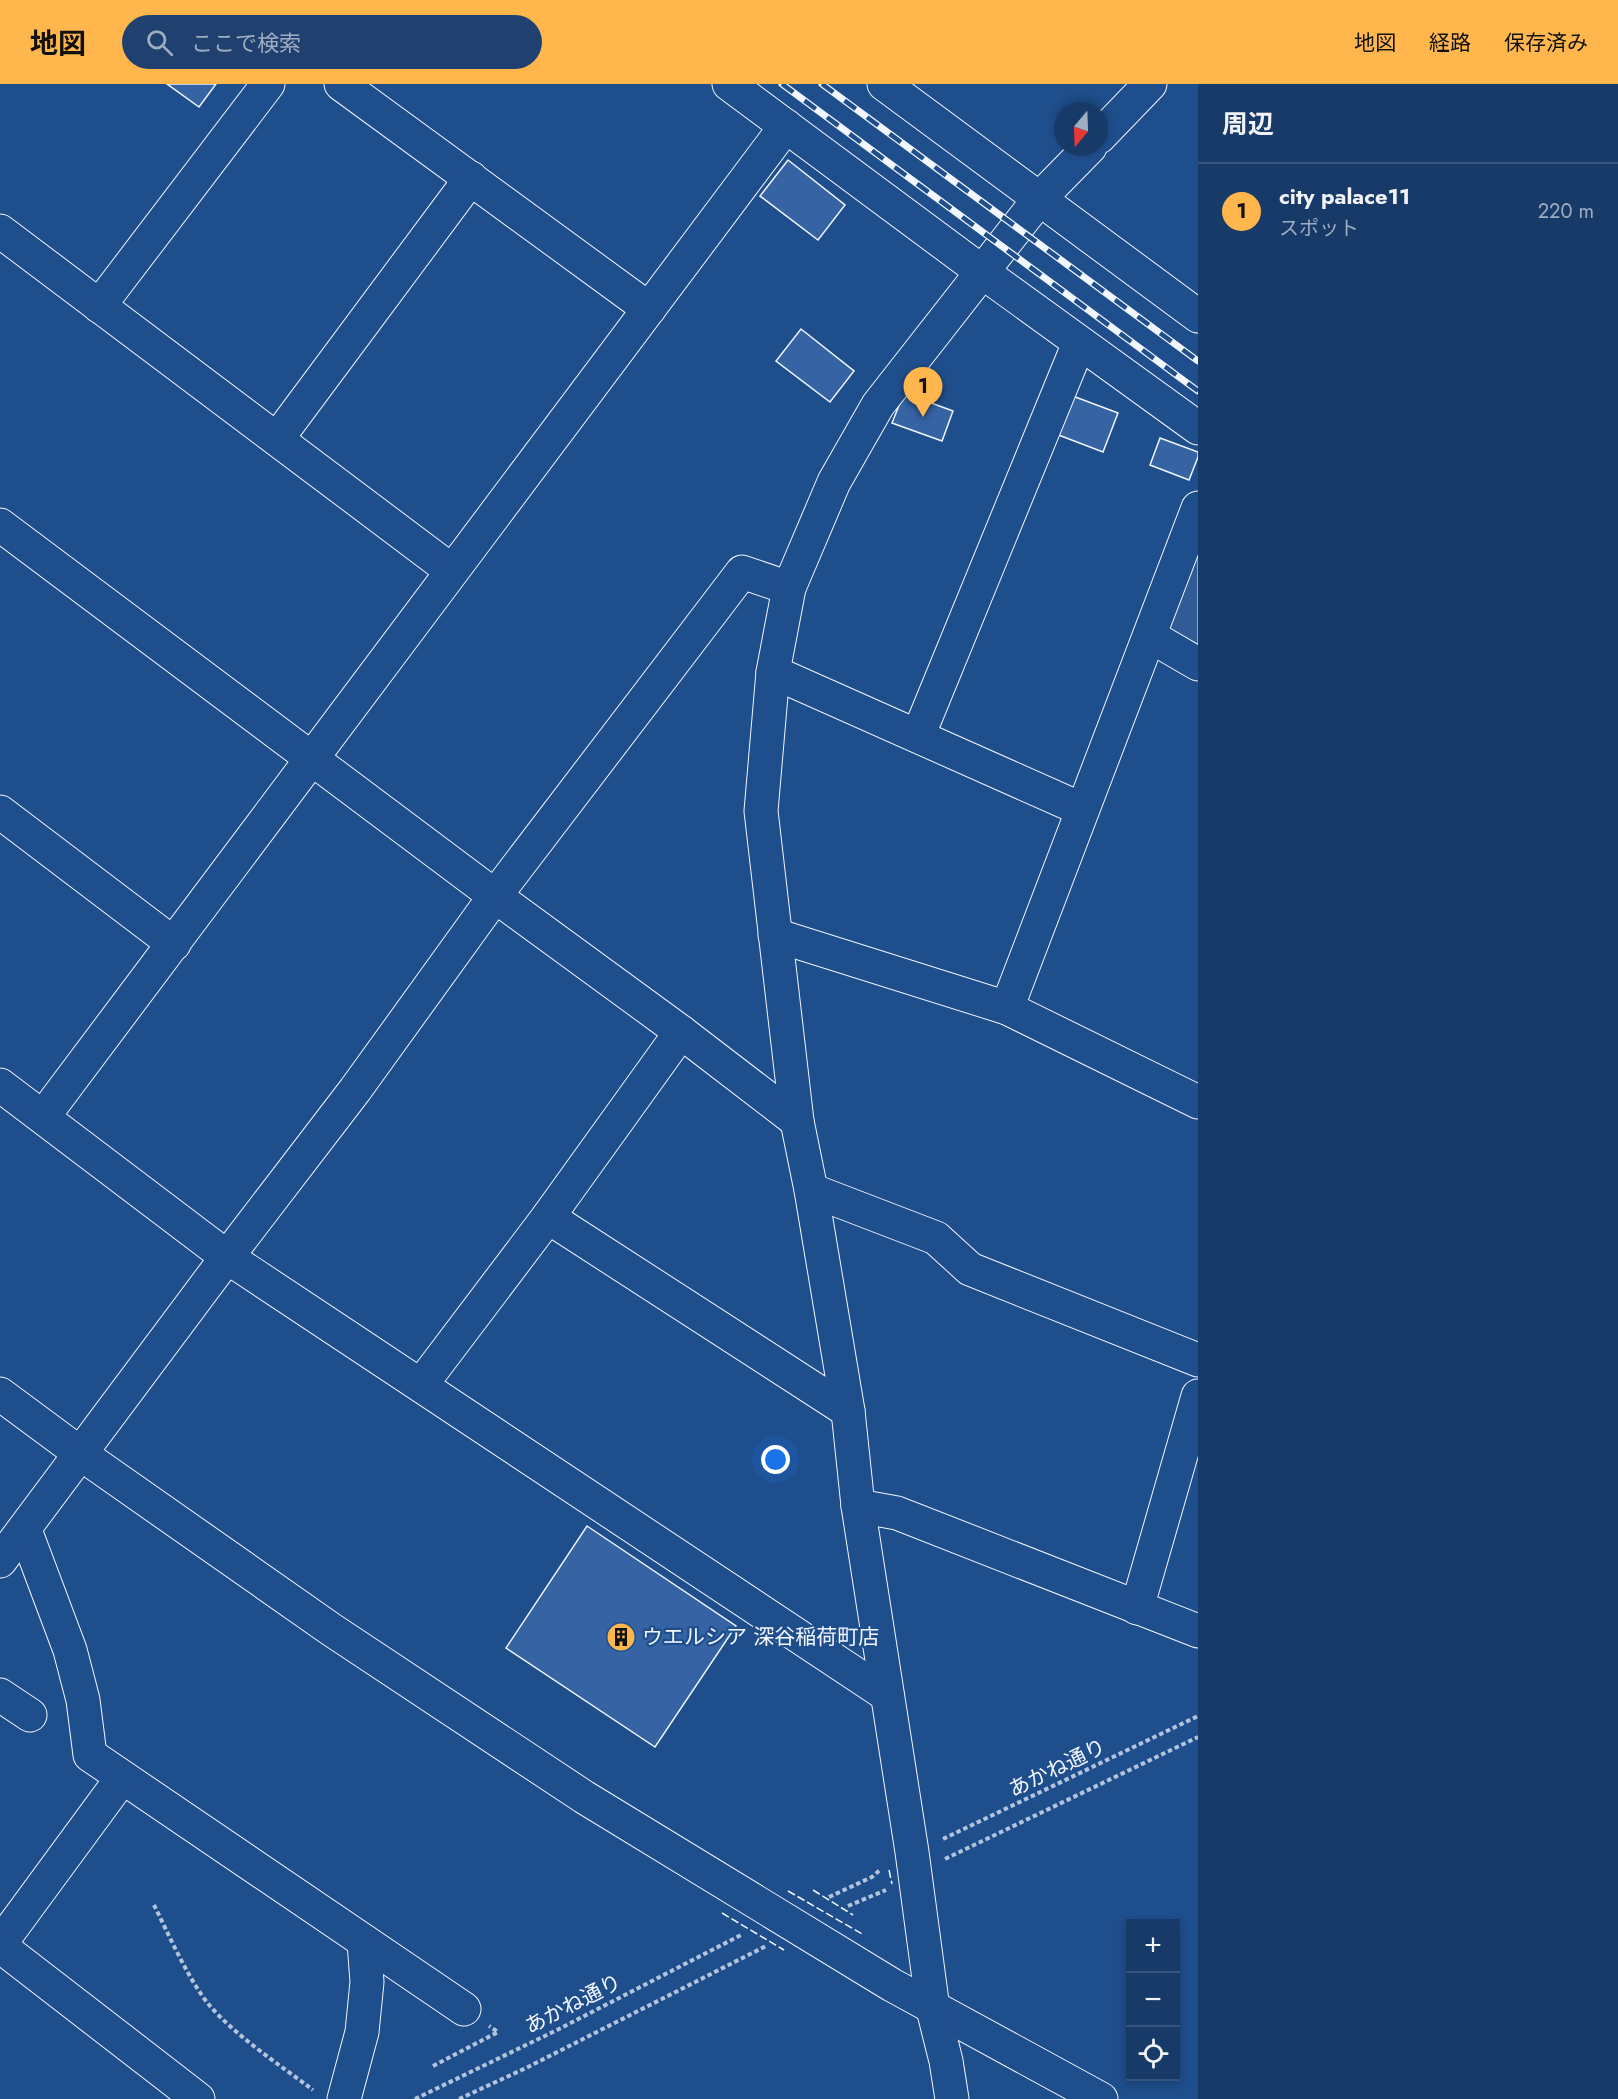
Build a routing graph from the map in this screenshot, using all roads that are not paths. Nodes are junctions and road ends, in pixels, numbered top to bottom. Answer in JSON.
{"nodes":[{"id":1,"x":268,"y":84,"type":"edge"},
{"id":2,"x":341,"y":84,"type":"edge"},
{"id":3,"x":729,"y":84,"type":"edge"},
{"id":4,"x":884,"y":84,"type":"edge"},
{"id":5,"x":1150,"y":84,"type":"edge"},
{"id":6,"x":786,"y":126,"type":"junction"},
{"id":7,"x":1108,"y":128,"type":"edge"},
{"id":8,"x":1080,"y":156,"type":"edge"},
{"id":9,"x":471,"y":178,"type":"junction"},
{"id":10,"x":1040,"y":198,"type":"junction"},
{"id":11,"x":0,"y":231,"type":"edge"},
{"id":12,"x":981,"y":271,"type":"junction"},
{"id":13,"x":99,"y":306,"type":"junction"},
{"id":14,"x":649,"y":309,"type":"junction"},
{"id":15,"x":1198,"y":316,"type":"edge"},
{"id":16,"x":1079,"y":343,"type":"junction"},
{"id":17,"x":1198,"y":428,"type":"edge"},
{"id":18,"x":277,"y":439,"type":"junction"},
{"id":19,"x":1198,"y":508,"type":"edge"},
{"id":20,"x":0,"y":525,"type":"edge"},
{"id":21,"x":452,"y":572,"type":"junction"},
{"id":22,"x":789,"y":588,"type":"junction"},
{"id":23,"x":1150,"y":636,"type":"junction"},
{"id":24,"x":1198,"y":664,"type":"edge"},
{"id":25,"x":773,"y":672,"type":"junction"},
{"id":26,"x":918,"y":736,"type":"junction"},
{"id":27,"x":313,"y":759,"type":"junction"},
{"id":28,"x":1081,"y":809,"type":"junction"},
{"id":29,"x":0,"y":812,"type":"edge"},
{"id":30,"x":495,"y":896,"type":"junction"},
{"id":31,"x":774,"y":935,"type":"junction"},
{"id":32,"x":174,"y":944,"type":"junction"},
{"id":33,"x":1007,"y":1008,"type":"junction"},
{"id":34,"x":681,"y":1032,"type":"junction"},
{"id":35,"x":0,"y":1085,"type":"edge"},
{"id":36,"x":1198,"y":1102,"type":"edge"},
{"id":37,"x":43,"y":1117,"type":"junction"},
{"id":38,"x":797,"y":1121,"type":"junction"},
{"id":39,"x":811,"y":1190,"type":"junction"},
{"id":40,"x":548,"y":1217,"type":"junction"},
{"id":41,"x":227,"y":1257,"type":"junction"},
{"id":42,"x":1198,"y":1360,"type":"edge"},
{"id":43,"x":421,"y":1385,"type":"junction"},
{"id":44,"x":0,"y":1394,"type":"edge"},
{"id":45,"x":1198,"y":1396,"type":"edge"},
{"id":46,"x":848,"y":1411,"type":"junction"},
{"id":47,"x":81,"y":1454,"type":"junction"},
{"id":48,"x":858,"y":1506,"type":"junction"},
{"id":49,"x":25,"y":1530,"type":"junction"},
{"id":50,"x":0,"y":1562,"type":"edge"},
{"id":51,"x":1137,"y":1608,"type":"junction"},
{"id":52,"x":1198,"y":1631,"type":"edge"},
{"id":53,"x":0,"y":1695,"type":"edge"},
{"id":54,"x":886,"y":1695,"type":"junction"},
{"id":55,"x":30,"y":1715,"type":"dead end"},
{"id":56,"x":122,"y":1778,"type":"junction"},
{"id":57,"x":364,"y":1942,"type":"junction"},
{"id":58,"x":0,"y":1945,"type":"edge"},
{"id":59,"x":464,"y":2009,"type":"dead end"},
{"id":60,"x":933,"y":2009,"type":"junction"},
{"id":61,"x":330,"y":2096,"type":"edge"},
{"id":62,"x":198,"y":2099,"type":"edge"},
{"id":63,"x":952,"y":2099,"type":"edge"},
{"id":64,"x":1101,"y":2099,"type":"edge"}],
"edges":[{"from":1,"to":13,"type":"street"},
{"from":2,"to":9,"type":"street"},
{"from":3,"to":6,"type":"street"},
{"from":4,"to":10,"type":"street"},
{"from":5,"to":7,"type":"street"},
{"from":6,"to":12,"type":"street"},
{"from":6,"to":14,"type":"street"},
{"from":8,"to":10,"type":"street"},
{"from":9,"to":14,"type":"street"},
{"from":9,"to":18,"type":"street"},
{"from":10,"to":12,"type":"street"},
{"from":10,"to":15,"type":"street"},
{"from":11,"to":13,"type":"street"},
{"from":12,"to":16,"type":"street"},
{"from":12,"to":22,"type":"street"},
{"from":13,"to":18,"type":"street"},
{"from":14,"to":21,"type":"street"},
{"from":16,"to":17,"type":"street"},
{"from":16,"to":26,"type":"street"},
{"from":18,"to":21,"type":"street"},
{"from":19,"to":23,"type":"street"},
{"from":20,"to":27,"type":"street"},
{"from":21,"to":27,"type":"street"},
{"from":22,"to":25,"type":"street"},
{"from":22,"to":30,"type":"street"},
{"from":23,"to":24,"type":"street"},
{"from":23,"to":28,"type":"street"},
{"from":25,"to":26,"type":"street"},
{"from":25,"to":31,"type":"street"},
{"from":26,"to":28,"type":"street"},
{"from":27,"to":30,"type":"street"},
{"from":27,"to":32,"type":"street"},
{"from":28,"to":33,"type":"street"},
{"from":29,"to":32,"type":"street"},
{"from":30,"to":34,"type":"street"},
{"from":30,"to":41,"type":"street"},
{"from":31,"to":33,"type":"street"},
{"from":31,"to":38,"type":"street"},
{"from":32,"to":37,"type":"street"},
{"from":33,"to":36,"type":"street"},
{"from":34,"to":38,"type":"street"},
{"from":34,"to":40,"type":"street"},
{"from":35,"to":37,"type":"street"},
{"from":37,"to":41,"type":"street"},
{"from":38,"to":39,"type":"street"},
{"from":39,"to":42,"type":"street"},
{"from":39,"to":46,"type":"street"},
{"from":40,"to":43,"type":"street"},
{"from":40,"to":46,"type":"street"},
{"from":41,"to":43,"type":"street"},
{"from":41,"to":47,"type":"street"},
{"from":43,"to":54,"type":"street"},
{"from":44,"to":47,"type":"street"},
{"from":45,"to":51,"type":"street"},
{"from":46,"to":48,"type":"street"},
{"from":47,"to":49,"type":"street"},
{"from":47,"to":60,"type":"street"},
{"from":48,"to":51,"type":"street"},
{"from":48,"to":54,"type":"street"},
{"from":49,"to":50,"type":"street"},
{"from":49,"to":56,"type":"street"},
{"from":51,"to":52,"type":"street"},
{"from":53,"to":55,"type":"street"},
{"from":54,"to":60,"type":"street"},
{"from":56,"to":57,"type":"street"},
{"from":56,"to":58,"type":"street"},
{"from":57,"to":59,"type":"street"},
{"from":57,"to":61,"type":"street"},
{"from":58,"to":62,"type":"street"},
{"from":60,"to":63,"type":"street"},
{"from":60,"to":64,"type":"street"}]}
